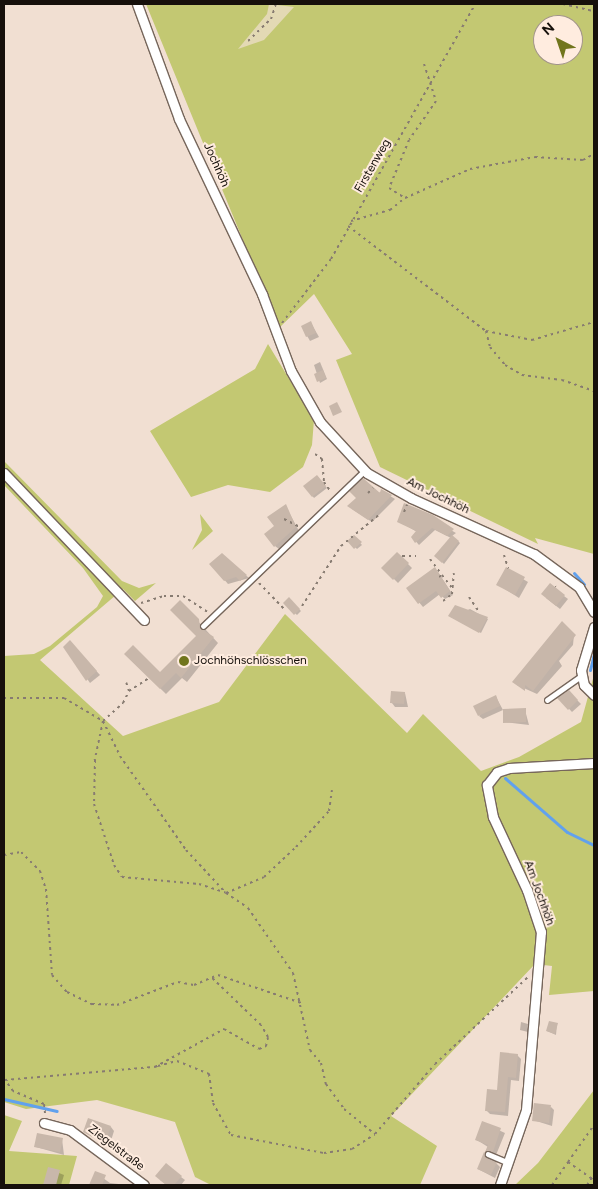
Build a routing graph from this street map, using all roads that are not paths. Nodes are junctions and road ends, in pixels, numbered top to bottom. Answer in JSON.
{"nodes":[{"id":1,"x":137,"y":4,"type":"edge"},
{"id":2,"x":276,"y":332,"type":"joint"},
{"id":3,"x":364,"y":471,"type":"junction"},
{"id":4,"x":4,"y":472,"type":"edge"},
{"id":5,"x":594,"y":612,"type":"edge"},
{"id":6,"x":144,"y":620,"type":"dead end"},
{"id":7,"x":203,"y":626,"type":"dead end"},
{"id":8,"x":594,"y":627,"type":"edge"},
{"id":9,"x":581,"y":676,"type":"junction"},
{"id":10,"x":594,"y":695,"type":"edge"},
{"id":11,"x":546,"y":700,"type":"dead end"},
{"id":12,"x":594,"y":763,"type":"edge"},
{"id":13,"x":44,"y":1123,"type":"dead end"},
{"id":14,"x":488,"y":1154,"type":"dead end"},
{"id":15,"x":510,"y":1164,"type":"junction"},
{"id":16,"x":144,"y":1185,"type":"edge"},
{"id":17,"x":500,"y":1185,"type":"edge"}],
"edges":[{"from":1,"to":2,"type":"street","name":"Jochhöh"},
{"from":2,"to":3,"type":"street","name":"Am Jochhöh"},
{"from":3,"to":5,"type":"street","name":"Am Jochhöh"},
{"from":3,"to":7,"type":"lane"},
{"from":4,"to":6,"type":"street"},
{"from":8,"to":9,"type":"street"},
{"from":9,"to":10,"type":"street"},
{"from":9,"to":11,"type":"lane"},
{"from":12,"to":15,"type":"street","name":"Am Jochhöh"},
{"from":13,"to":16,"type":"street","name":"Ziegelstraße"},
{"from":14,"to":15,"type":"lane"},
{"from":15,"to":17,"type":"street","name":"Am Jochhöh"}]}
